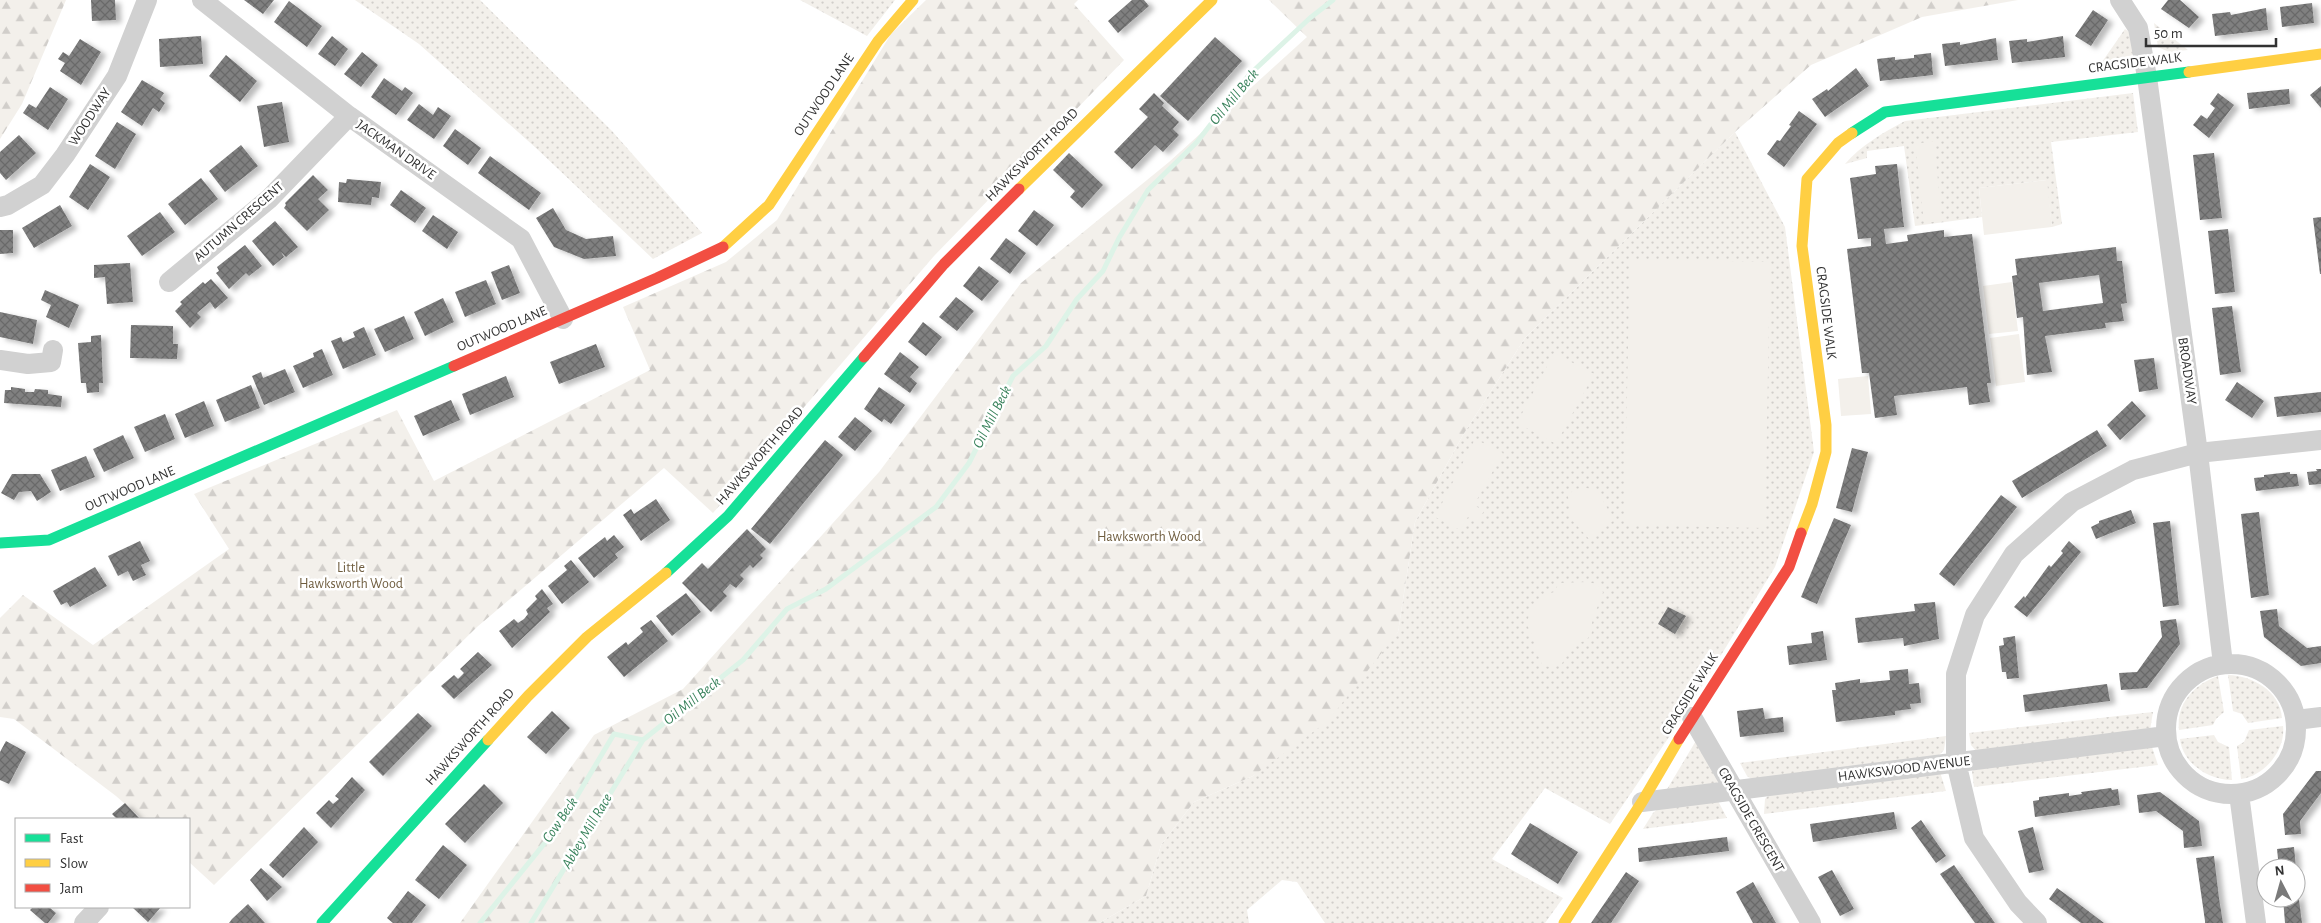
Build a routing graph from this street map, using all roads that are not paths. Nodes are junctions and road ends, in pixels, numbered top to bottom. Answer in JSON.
{"nodes":[{"id":1,"x":147,"y":0,"type":"edge"},
{"id":2,"x":202,"y":0,"type":"edge"},
{"id":3,"x":913,"y":0,"type":"edge"},
{"id":4,"x":1212,"y":0,"type":"edge"},
{"id":5,"x":2120,"y":0,"type":"edge"},
{"id":6,"x":2321,"y":54,"type":"edge"},
{"id":7,"x":2147,"y":77,"type":"junction"},
{"id":8,"x":349,"y":116,"type":"junction"},
{"id":9,"x":0,"y":207,"type":"edge"},
{"id":10,"x":168,"y":282,"type":"dead end"},
{"id":11,"x":563,"y":320,"type":"junction"},
{"id":12,"x":0,"y":360,"type":"edge"},
{"id":13,"x":53,"y":361,"type":"dead end"},
{"id":14,"x":2321,"y":440,"type":"edge"},
{"id":15,"x":2198,"y":453,"type":"junction"},
{"id":16,"x":0,"y":543,"type":"edge"},
{"id":17,"x":2223,"y":664,"type":"junction"},
{"id":18,"x":1692,"y":717,"type":"junction"},
{"id":19,"x":2321,"y":717,"type":"edge"},
{"id":20,"x":2296,"y":720,"type":"junction"},
{"id":21,"x":2166,"y":736,"type":"junction"},
{"id":22,"x":1956,"y":762,"type":"junction"},
{"id":23,"x":1734,"y":791,"type":"junction"},
{"id":24,"x":2239,"y":794,"type":"junction"},
{"id":25,"x":1642,"y":802,"type":"junction"},
{"id":26,"x":98,"y":908,"type":"edge"},
{"id":27,"x":84,"y":923,"type":"edge"},
{"id":28,"x":322,"y":923,"type":"edge"},
{"id":29,"x":1564,"y":923,"type":"edge"},
{"id":30,"x":1811,"y":923,"type":"edge"},
{"id":31,"x":2037,"y":923,"type":"edge"},
{"id":32,"x":2256,"y":923,"type":"edge"}],
"edges":[{"from":1,"to":9,"type":"street","name":"WOODWAY"},
{"from":2,"to":8,"type":"street","name":"JACKMAN DRIVE"},
{"from":3,"to":11,"type":"street","name":"OUTWOOD LANE"},
{"from":4,"to":28,"type":"street","name":"HAWKSWORTH ROAD"},
{"from":5,"to":7,"type":"street","name":"BROADWAY"},
{"from":6,"to":7,"type":"street","name":"CRAGSIDE WALK"},
{"from":7,"to":15,"type":"street","name":"BROADWAY"},
{"from":7,"to":18,"type":"street","name":"CRAGSIDE WALK"},
{"from":8,"to":10,"type":"street","name":"AUTUMN CRESCENT"},
{"from":8,"to":11,"type":"street","name":"JACKMAN DRIVE"},
{"from":11,"to":16,"type":"street","name":"OUTWOOD LANE"},
{"from":12,"to":13,"type":"street"},
{"from":14,"to":15,"type":"street"},
{"from":15,"to":17,"type":"street","name":"BROADWAY"},
{"from":15,"to":22,"type":"street"},
{"from":17,"to":20,"type":"street"},
{"from":17,"to":21,"type":"street"},
{"from":18,"to":23,"type":"street","name":"CRAGSIDE CRESCENT"},
{"from":18,"to":25,"type":"street","name":"CRAGSIDE WALK"},
{"from":19,"to":20,"type":"street"},
{"from":20,"to":24,"type":"street"},
{"from":21,"to":22,"type":"street","name":"HAWKSWOOD AVENUE"},
{"from":21,"to":24,"type":"street"},
{"from":22,"to":23,"type":"street","name":"HAWKSWOOD AVENUE"},
{"from":22,"to":31,"type":"street"},
{"from":23,"to":25,"type":"street","name":"HAWKSWOOD AVENUE"},
{"from":23,"to":30,"type":"street","name":"CRAGSIDE CRESCENT"},
{"from":24,"to":32,"type":"street"},
{"from":25,"to":29,"type":"street","name":"CRAGSIDE WALK"},
{"from":26,"to":27,"type":"street"}]}
